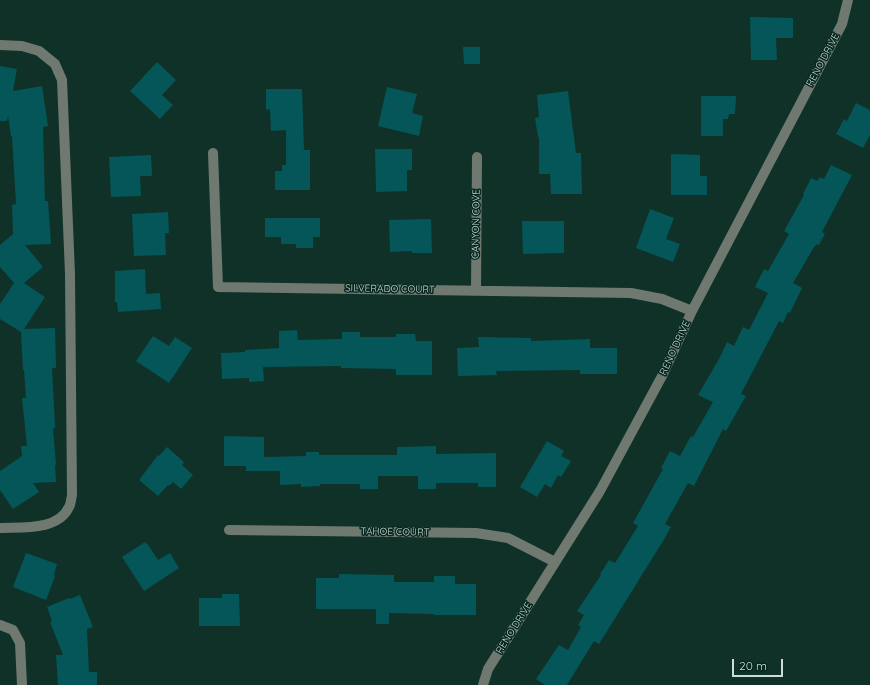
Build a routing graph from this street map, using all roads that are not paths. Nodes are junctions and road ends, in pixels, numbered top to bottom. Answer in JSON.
{"nodes":[{"id":1,"x":848,"y":0,"type":"edge"},
{"id":2,"x":0,"y":45,"type":"edge"},
{"id":3,"x":213,"y":153,"type":"dead end"},
{"id":4,"x":477,"y":157,"type":"dead end"},
{"id":5,"x":476,"y":290,"type":"junction"},
{"id":6,"x":692,"y":311,"type":"junction"},
{"id":7,"x":0,"y":528,"type":"edge"},
{"id":8,"x":229,"y":530,"type":"dead end"},
{"id":9,"x":555,"y":562,"type":"junction"},
{"id":10,"x":0,"y":625,"type":"edge"},
{"id":11,"x":22,"y":685,"type":"edge"},
{"id":12,"x":482,"y":685,"type":"edge"}],
"edges":[{"from":1,"to":6,"type":"street","name":"RENO DRIVE"},
{"from":2,"to":7,"type":"street"},
{"from":3,"to":5,"type":"street","name":"SILVERADO COURT"},
{"from":4,"to":5,"type":"street","name":"CANYON COVE"},
{"from":5,"to":6,"type":"street","name":"SILVERADO COURT"},
{"from":6,"to":9,"type":"street","name":"RENO DRIVE"},
{"from":8,"to":9,"type":"street","name":"TAHOE COURT"},
{"from":9,"to":12,"type":"street","name":"RENO DRIVE"},
{"from":10,"to":11,"type":"street"}]}
